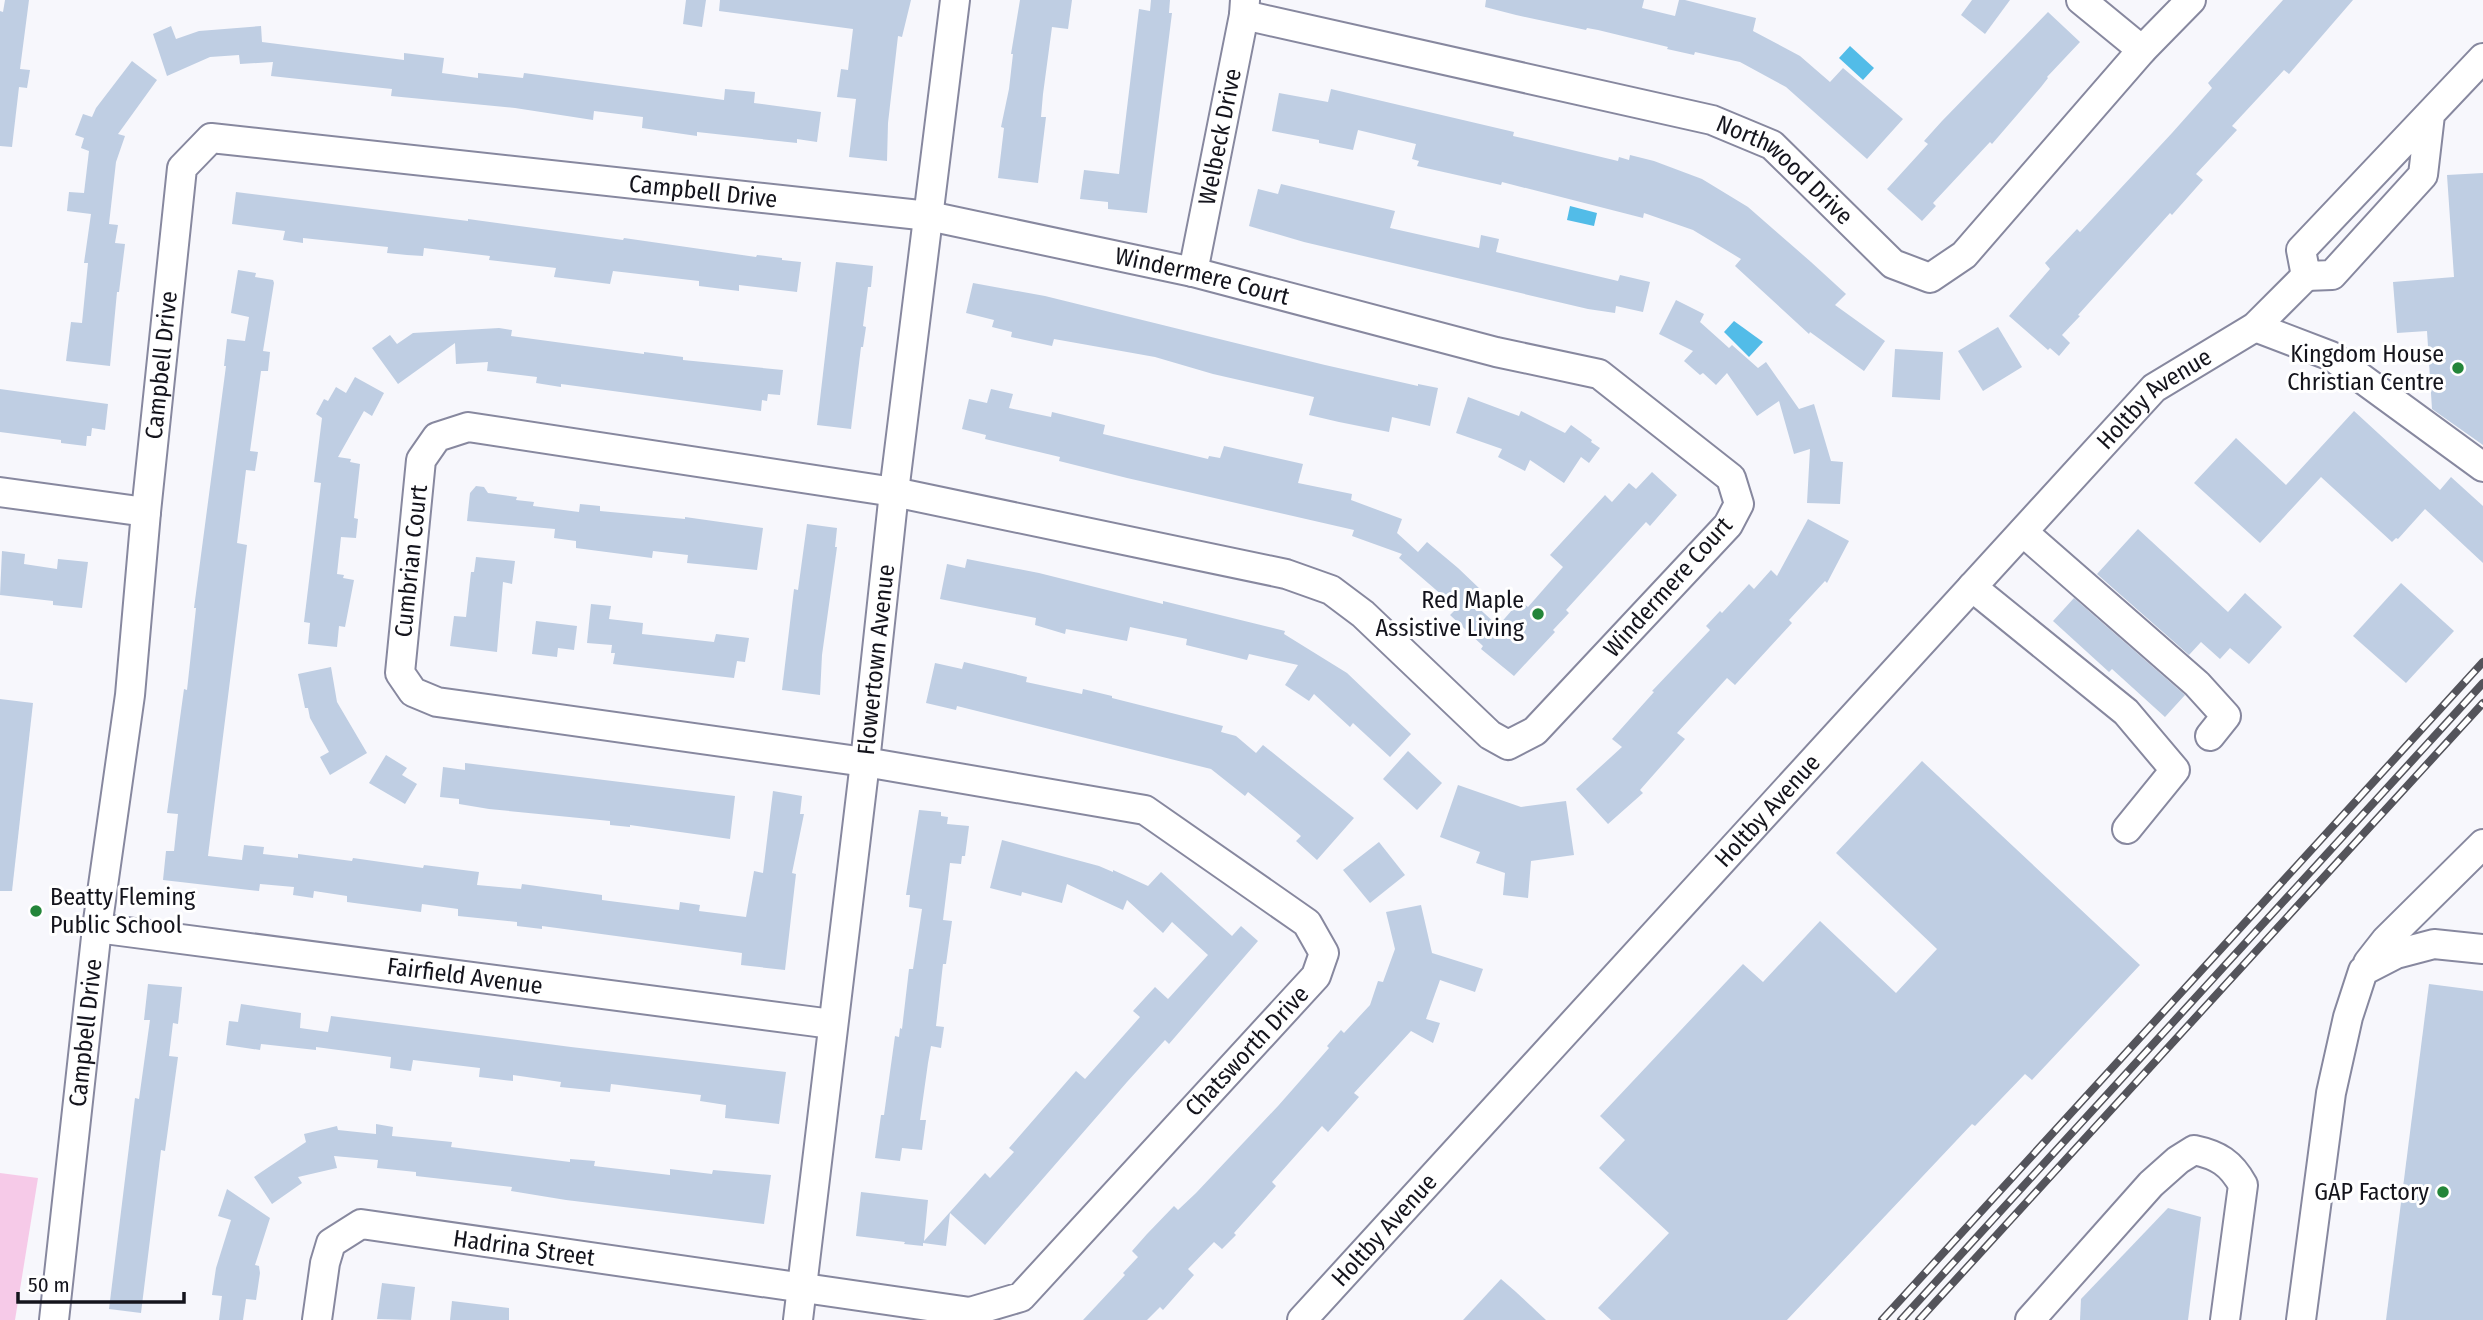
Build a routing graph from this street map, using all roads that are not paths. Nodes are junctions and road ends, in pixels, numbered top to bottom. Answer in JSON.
{"nodes":[{"id":1,"x":955,"y":0,"type":"edge"},
{"id":2,"x":2081,"y":0,"type":"edge"},
{"id":3,"x":2191,"y":0,"type":"edge"},
{"id":4,"x":1244,"y":8,"type":"edge"},
{"id":5,"x":2142,"y":50,"type":"junction"},
{"id":6,"x":2483,"y":58,"type":"edge"},
{"id":7,"x":2430,"y":115,"type":"junction"},
{"id":8,"x":929,"y":216,"type":"junction"},
{"id":9,"x":1193,"y":272,"type":"junction"},
{"id":10,"x":2306,"y":276,"type":"junction"},
{"id":11,"x":2255,"y":327,"type":"junction"},
{"id":12,"x":2483,"y":467,"type":"edge"},
{"id":13,"x":0,"y":492,"type":"edge"},
{"id":14,"x":894,"y":492,"type":"junction"},
{"id":15,"x":146,"y":512,"type":"junction"},
{"id":16,"x":2022,"y":532,"type":"junction"},
{"id":17,"x":1972,"y":587,"type":"junction"},
{"id":18,"x":2210,"y":736,"type":"dead end"},
{"id":19,"x":865,"y":762,"type":"junction"},
{"id":20,"x":2127,"y":829,"type":"dead end"},
{"id":21,"x":2483,"y":844,"type":"edge"},
{"id":22,"x":97,"y":928,"type":"junction"},
{"id":23,"x":2483,"y":949,"type":"edge"},
{"id":24,"x":2363,"y":971,"type":"junction"},
{"id":25,"x":832,"y":1024,"type":"junction"},
{"id":26,"x":800,"y":1289,"type":"junction"},
{"id":27,"x":54,"y":1320,"type":"edge"},
{"id":28,"x":317,"y":1320,"type":"edge"},
{"id":29,"x":798,"y":1320,"type":"edge"},
{"id":30,"x":1302,"y":1320,"type":"edge"},
{"id":31,"x":2030,"y":1320,"type":"edge"},
{"id":32,"x":2225,"y":1320,"type":"edge"},
{"id":33,"x":2301,"y":1320,"type":"edge"}],
"edges":[{"from":1,"to":8,"type":"street","name":"Flowertown Avenue"},
{"from":2,"to":5,"type":"street"},
{"from":3,"to":5,"type":"street","name":"Northwood Drive"},
{"from":4,"to":5,"type":"street","name":"Northwood Drive"},
{"from":4,"to":9,"type":"street","name":"Welbeck Drive"},
{"from":6,"to":7,"type":"street"},
{"from":7,"to":10,"type":"street"},
{"from":7,"to":10,"type":"street"},
{"from":8,"to":9,"type":"street","name":"Windermere Court"},
{"from":8,"to":14,"type":"street","name":"Flowertown Avenue"},
{"from":8,"to":15,"type":"street","name":"Campbell Drive"},
{"from":9,"to":14,"type":"street","name":"Windermere Court"},
{"from":10,"to":11,"type":"street","name":"Holtby Avenue"},
{"from":11,"to":12,"type":"street"},
{"from":11,"to":16,"type":"street","name":"Holtby Avenue"},
{"from":13,"to":15,"type":"street"},
{"from":14,"to":19,"type":"street","name":"Flowertown Avenue"},
{"from":14,"to":19,"type":"street","name":"Cumbrian Court"},
{"from":15,"to":22,"type":"street","name":"Campbell Drive"},
{"from":16,"to":17,"type":"street","name":"Holtby Avenue"},
{"from":16,"to":18,"type":"street"},
{"from":17,"to":20,"type":"street"},
{"from":17,"to":30,"type":"street","name":"Holtby Avenue"},
{"from":19,"to":25,"type":"street","name":"Flowertown Avenue"},
{"from":19,"to":26,"type":"street","name":"Chatsworth Drive"},
{"from":21,"to":24,"type":"street"},
{"from":22,"to":25,"type":"street","name":"Fairfield Avenue"},
{"from":22,"to":27,"type":"street","name":"Campbell Drive"},
{"from":23,"to":24,"type":"street"},
{"from":24,"to":33,"type":"street"},
{"from":25,"to":26,"type":"street","name":"Flowertown Avenue"},
{"from":26,"to":28,"type":"street","name":"Hadrina Street"},
{"from":26,"to":29,"type":"street","name":"Flowertown Avenue"},
{"from":31,"to":32,"type":"street"}]}
